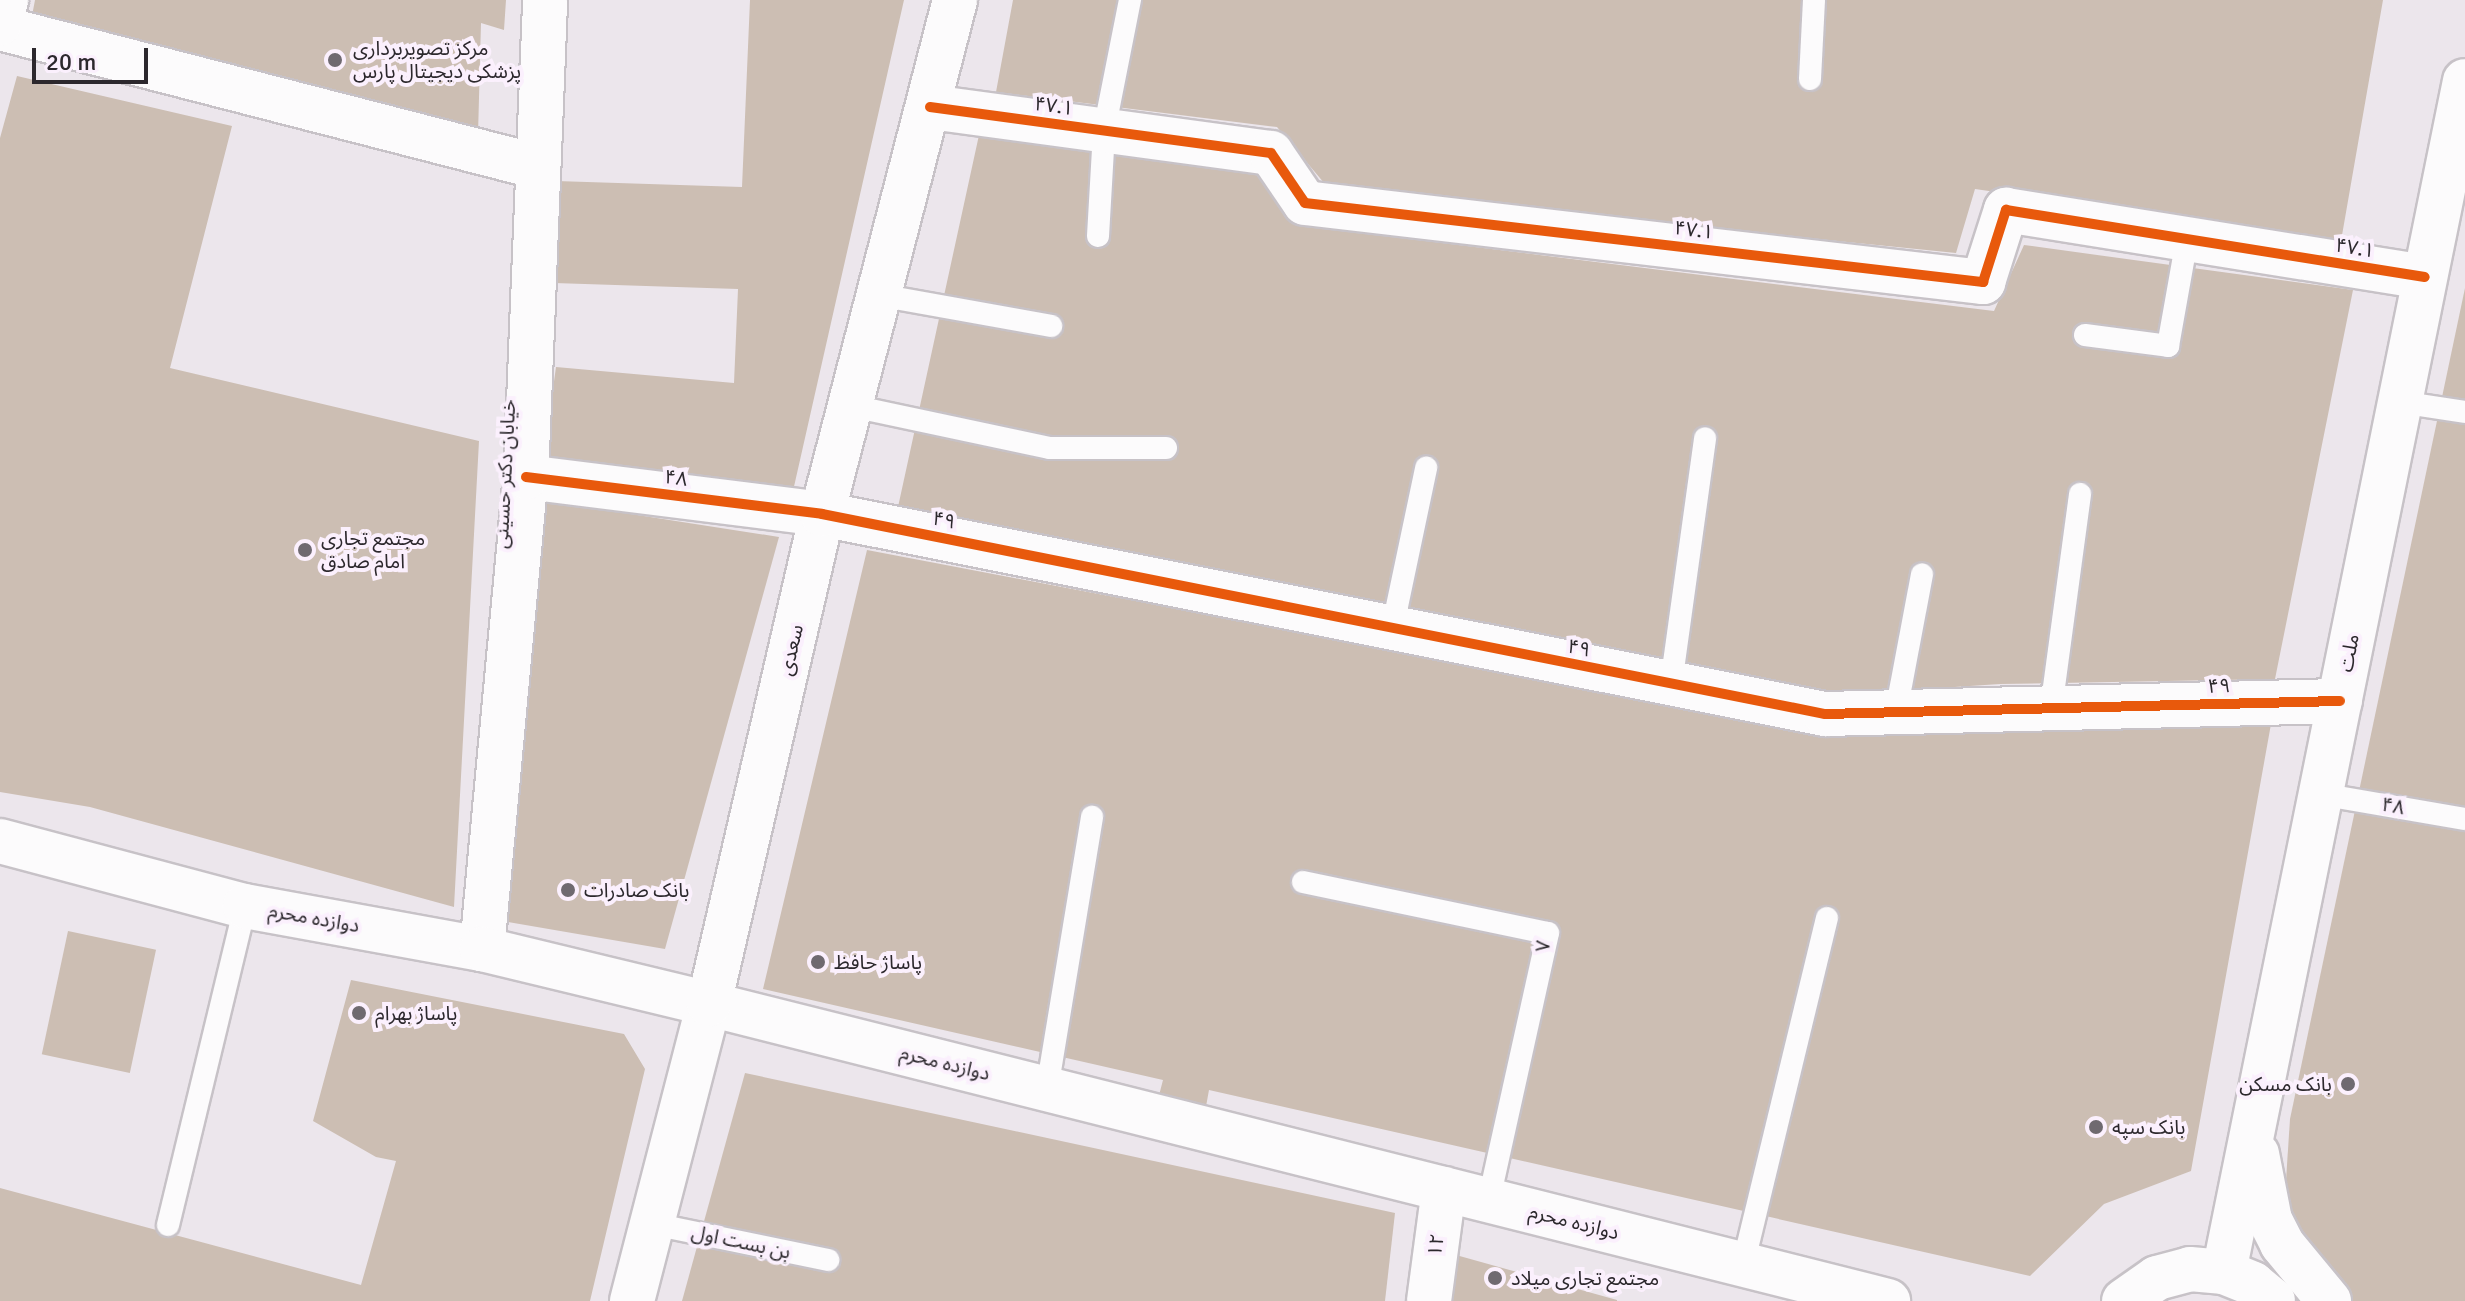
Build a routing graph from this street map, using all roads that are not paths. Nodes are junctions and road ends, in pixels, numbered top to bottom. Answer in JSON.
{"nodes":[{"id":1,"x":6,"y":0,"type":"edge"},
{"id":2,"x":545,"y":0,"type":"edge"},
{"id":3,"x":955,"y":0,"type":"edge"},
{"id":4,"x":1130,"y":0,"type":"edge"},
{"id":5,"x":1814,"y":0,"type":"edge"},
{"id":6,"x":0,"y":25,"type":"edge"},
{"id":7,"x":1810,"y":79,"type":"dead end"},
{"id":8,"x":2465,"y":81,"type":"edge"},
{"id":9,"x":930,"y":107,"type":"junction"},
{"id":10,"x":1104,"y":131,"type":"junction"},
{"id":11,"x":535,"y":166,"type":"junction"},
{"id":12,"x":2453,"y":204,"type":"edge"},
{"id":13,"x":1098,"y":236,"type":"dead end"},
{"id":14,"x":2187,"y":239,"type":"junction"},
{"id":15,"x":2425,"y":277,"type":"junction"},
{"id":16,"x":879,"y":295,"type":"junction"},
{"id":17,"x":1051,"y":326,"type":"dead end"},
{"id":18,"x":2085,"y":335,"type":"dead end"},
{"id":19,"x":2400,"y":402,"type":"junction"},
{"id":20,"x":852,"y":406,"type":"junction"},
{"id":21,"x":2465,"y":412,"type":"edge"},
{"id":22,"x":1705,"y":438,"type":"dead end"},
{"id":23,"x":1166,"y":448,"type":"dead end"},
{"id":24,"x":1426,"y":468,"type":"dead end"},
{"id":25,"x":526,"y":477,"type":"junction"},
{"id":26,"x":2080,"y":494,"type":"dead end"},
{"id":27,"x":822,"y":514,"type":"junction"},
{"id":28,"x":1922,"y":574,"type":"dead end"},
{"id":29,"x":1392,"y":630,"type":"junction"},
{"id":30,"x":1671,"y":684,"type":"junction"},
{"id":31,"x":2340,"y":701,"type":"junction"},
{"id":32,"x":2051,"y":709,"type":"junction"},
{"id":33,"x":1896,"y":712,"type":"junction"},
{"id":34,"x":2320,"y":794,"type":"junction"},
{"id":35,"x":1092,"y":817,"type":"dead end"},
{"id":36,"x":2465,"y":819,"type":"edge"},
{"id":37,"x":0,"y":841,"type":"edge"},
{"id":38,"x":1303,"y":882,"type":"dead end"},
{"id":39,"x":245,"y":906,"type":"junction"},
{"id":40,"x":1827,"y":918,"type":"dead end"},
{"id":41,"x":482,"y":949,"type":"junction"},
{"id":42,"x":709,"y":1004,"type":"junction"},
{"id":43,"x":1047,"y":1089,"type":"junction"},
{"id":44,"x":2253,"y":1123,"type":"junction"},
{"id":45,"x":1444,"y":1189,"type":"junction"},
{"id":46,"x":1489,"y":1200,"type":"junction"},
{"id":47,"x":653,"y":1224,"type":"junction"},
{"id":48,"x":168,"y":1225,"type":"dead end"},
{"id":49,"x":828,"y":1260,"type":"dead end"},
{"id":50,"x":1743,"y":1265,"type":"junction"},
{"id":51,"x":2224,"y":1272,"type":"junction"},
{"id":52,"x":632,"y":1301,"type":"edge"},
{"id":53,"x":1429,"y":1301,"type":"edge"},
{"id":54,"x":1888,"y":1301,"type":"edge"},
{"id":55,"x":2124,"y":1301,"type":"edge"},
{"id":56,"x":2273,"y":1301,"type":"edge"},
{"id":57,"x":2329,"y":1301,"type":"edge"}],
"edges":[{"from":1,"to":6,"type":"street"},
{"from":2,"to":11,"type":"street","name":"خیابان دکتر حسینی"},
{"from":3,"to":9,"type":"street","name":"سعدی"},
{"from":4,"to":10,"type":"lane"},
{"from":5,"to":7,"type":"lane"},
{"from":6,"to":11,"type":"street"},
{"from":8,"to":12,"type":"street","name":"ملت"},
{"from":9,"to":10,"type":"street","name":"۴۷.۱"},
{"from":9,"to":16,"type":"street","name":"سعدی"},
{"from":10,"to":13,"type":"lane"},
{"from":10,"to":14,"type":"street","name":"۴۷.۱"},
{"from":11,"to":25,"type":"street","name":"خیابان دکتر حسینی"},
{"from":12,"to":15,"type":"street","name":"ملت"},
{"from":14,"to":15,"type":"street","name":"۴۷.۱"},
{"from":14,"to":18,"type":"lane"},
{"from":15,"to":19,"type":"street","name":"ملت"},
{"from":16,"to":17,"type":"lane"},
{"from":16,"to":20,"type":"street","name":"سعدی"},
{"from":19,"to":21,"type":"lane"},
{"from":19,"to":31,"type":"street","name":"ملت"},
{"from":20,"to":23,"type":"lane"},
{"from":20,"to":27,"type":"street","name":"سعدی"},
{"from":22,"to":30,"type":"lane"},
{"from":24,"to":29,"type":"lane"},
{"from":25,"to":27,"type":"street","name":"۴۸"},
{"from":25,"to":41,"type":"street","name":"خیابان دکتر حسینی"},
{"from":26,"to":32,"type":"lane"},
{"from":27,"to":29,"type":"street","name":"۴۹"},
{"from":27,"to":42,"type":"street","name":"سعدی"},
{"from":28,"to":33,"type":"lane"},
{"from":29,"to":30,"type":"street","name":"۴۹"},
{"from":30,"to":33,"type":"street","name":"۴۹"},
{"from":31,"to":32,"type":"street","name":"۴۹"},
{"from":31,"to":34,"type":"street","name":"ملت"},
{"from":32,"to":33,"type":"street","name":"۴۹"},
{"from":34,"to":36,"type":"lane","name":"۴۸"},
{"from":34,"to":44,"type":"street","name":"ملت"},
{"from":35,"to":43,"type":"lane"},
{"from":37,"to":39,"type":"street","name":"دوازده محرم"},
{"from":38,"to":46,"type":"lane","name":"۷"},
{"from":39,"to":41,"type":"street","name":"دوازده محرم"},
{"from":39,"to":48,"type":"lane"},
{"from":40,"to":50,"type":"lane"},
{"from":41,"to":42,"type":"street","name":"دوازده محرم"},
{"from":42,"to":43,"type":"street","name":"دوازده محرم"},
{"from":42,"to":47,"type":"street","name":"سعدی"},
{"from":43,"to":45,"type":"street","name":"دوازده محرم"},
{"from":44,"to":51,"type":"street","name":"ملت"},
{"from":44,"to":57,"type":"street"},
{"from":45,"to":46,"type":"street","name":"دوازده محرم"},
{"from":45,"to":53,"type":"street","name":"۱۲"},
{"from":46,"to":50,"type":"street","name":"دوازده محرم"},
{"from":47,"to":49,"type":"lane","name":"بن بست اول"},
{"from":47,"to":52,"type":"street","name":"سعدی"},
{"from":50,"to":54,"type":"street","name":"دوازده محرم"},
{"from":51,"to":55,"type":"street"},
{"from":51,"to":56,"type":"street"}]}
